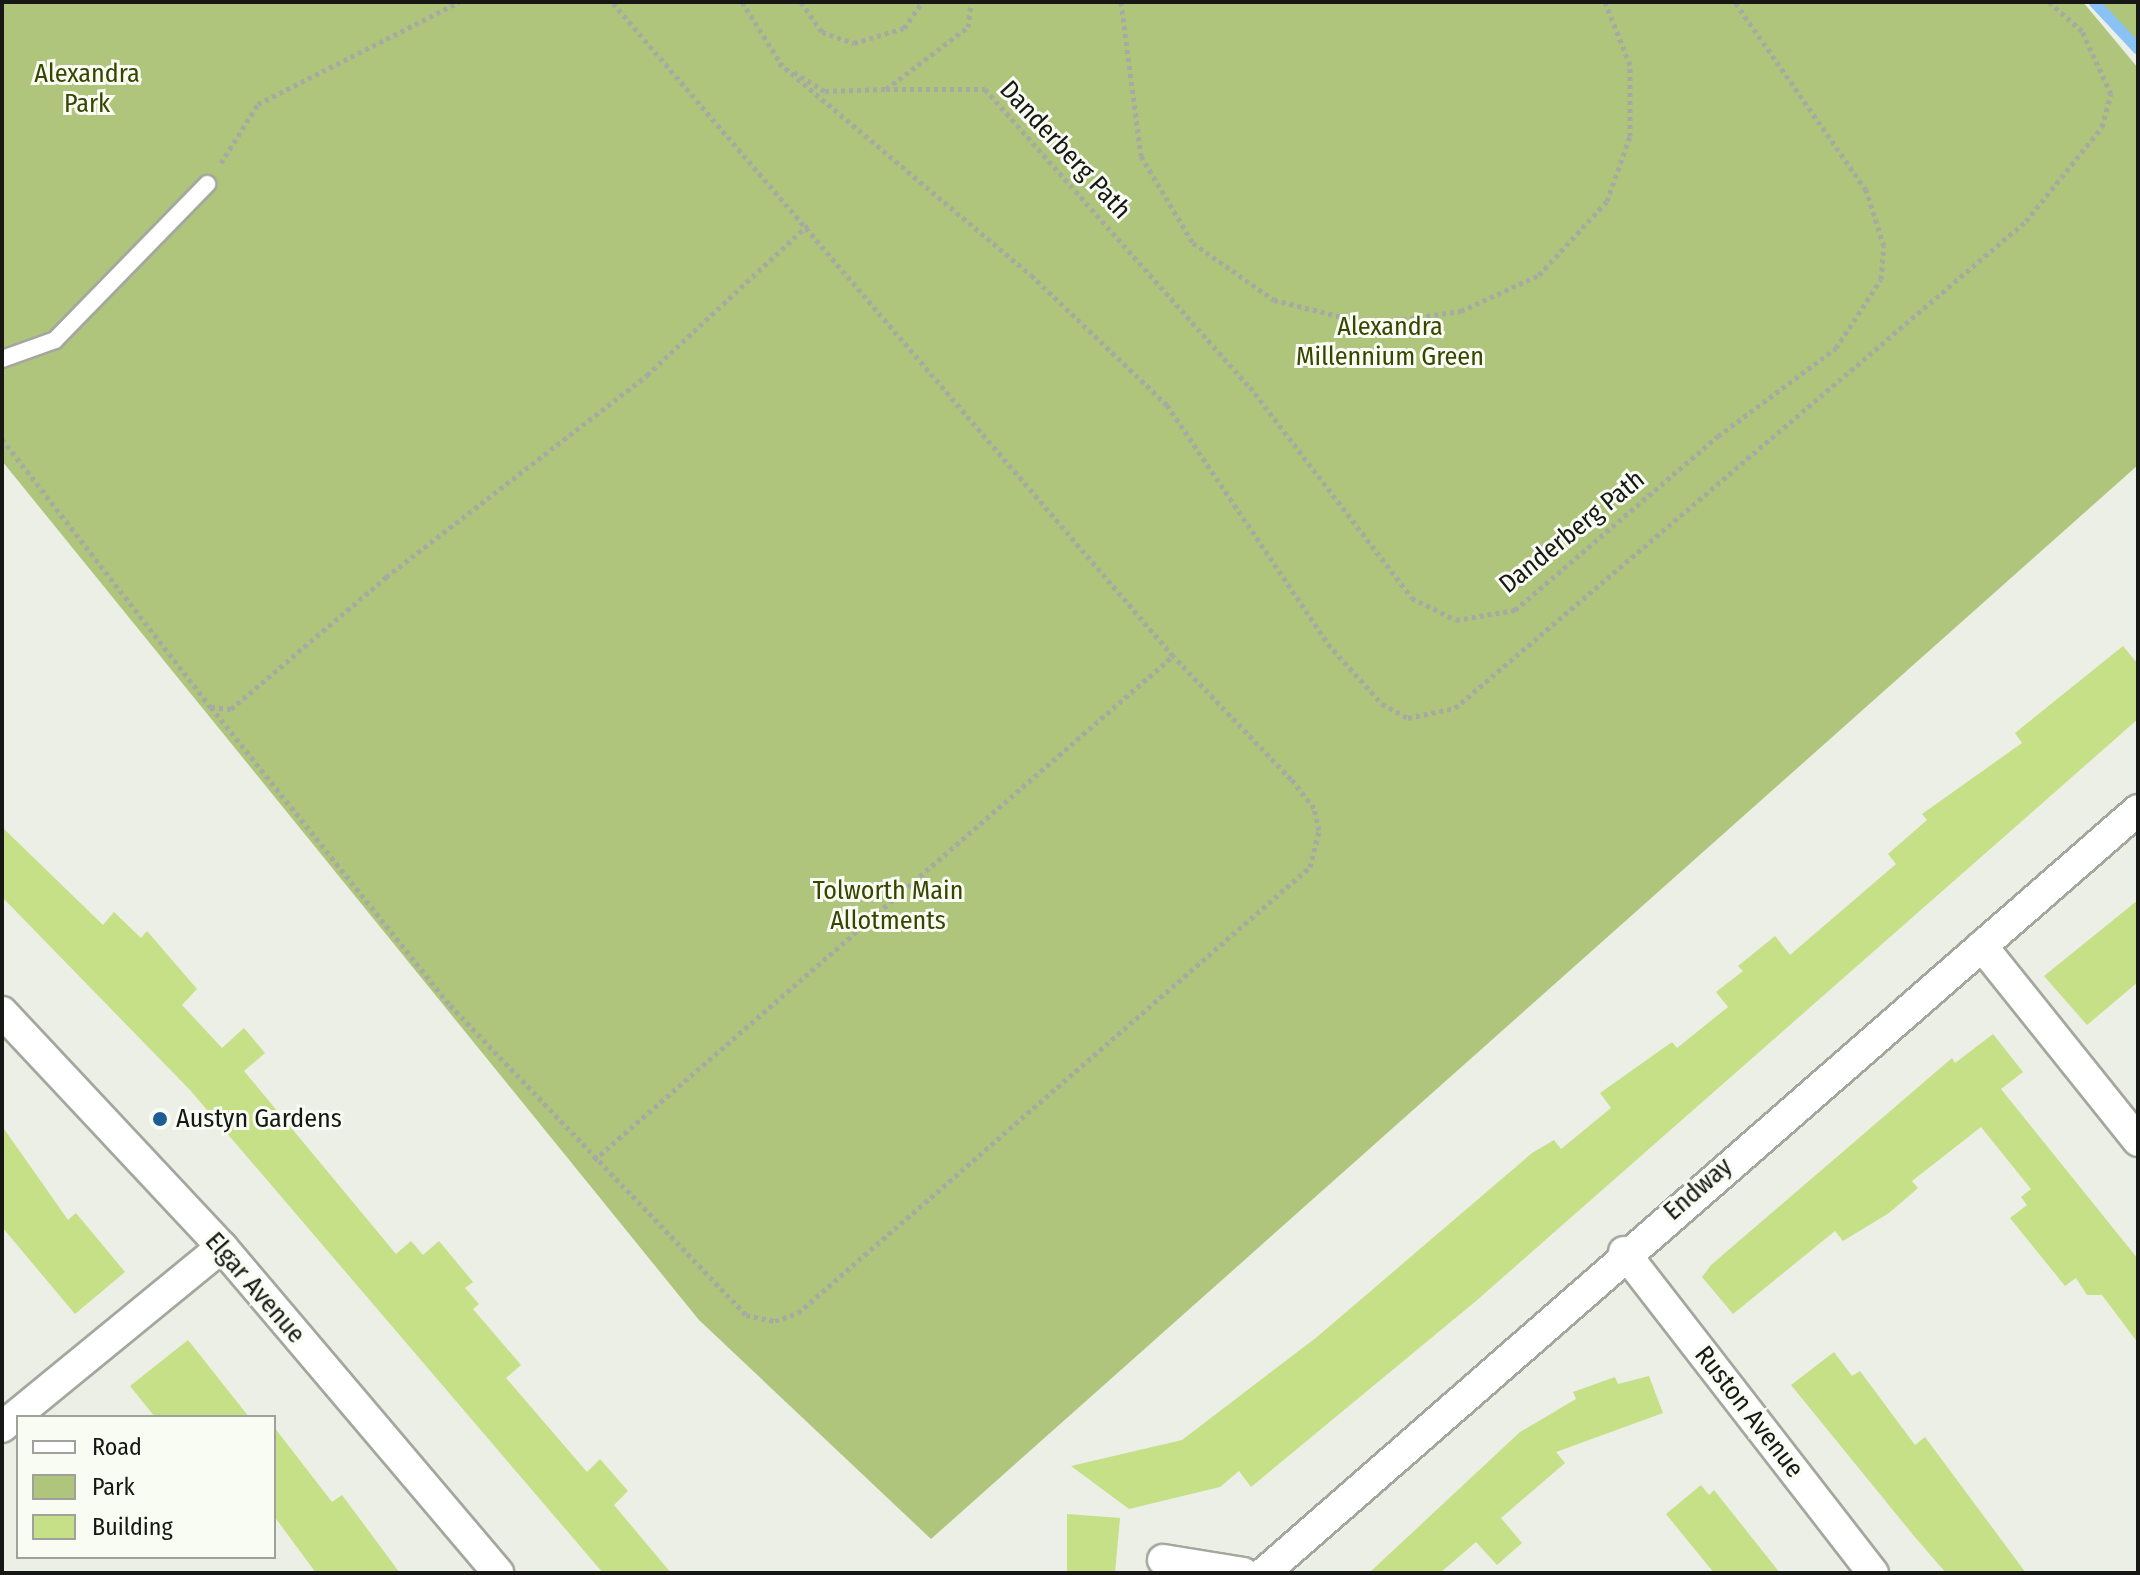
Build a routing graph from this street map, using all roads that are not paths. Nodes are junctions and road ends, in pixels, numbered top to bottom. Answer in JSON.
{"nodes":[{"id":1,"x":207,"y":184,"type":"road end"},
{"id":2,"x":2,"y":359,"type":"edge"},
{"id":3,"x":2138,"y":810,"type":"edge"},
{"id":4,"x":1982,"y":946,"type":"junction"},
{"id":5,"x":2,"y":1012,"type":"edge"},
{"id":6,"x":2138,"y":1141,"type":"edge"},
{"id":7,"x":222,"y":1247,"type":"junction"},
{"id":8,"x":1624,"y":1252,"type":"junction"},
{"id":9,"x":17,"y":1415,"type":"edge"},
{"id":10,"x":1163,"y":1560,"type":"dead end"},
{"id":11,"x":498,"y":1573,"type":"edge"},
{"id":12,"x":1243,"y":1573,"type":"edge"},
{"id":13,"x":1264,"y":1573,"type":"edge"},
{"id":14,"x":1873,"y":1573,"type":"edge"}],
"edges":[{"from":1,"to":2,"type":"lane"},
{"from":3,"to":4,"type":"street","name":"Endway"},
{"from":4,"to":6,"type":"street"},
{"from":4,"to":8,"type":"street","name":"Endway"},
{"from":5,"to":7,"type":"street","name":"Elgar Avenue"},
{"from":7,"to":9,"type":"street"},
{"from":7,"to":11,"type":"street","name":"Elgar Avenue"},
{"from":8,"to":13,"type":"street","name":"Endway"},
{"from":8,"to":14,"type":"street","name":"Ruston Avenue"},
{"from":10,"to":12,"type":"street"}]}
